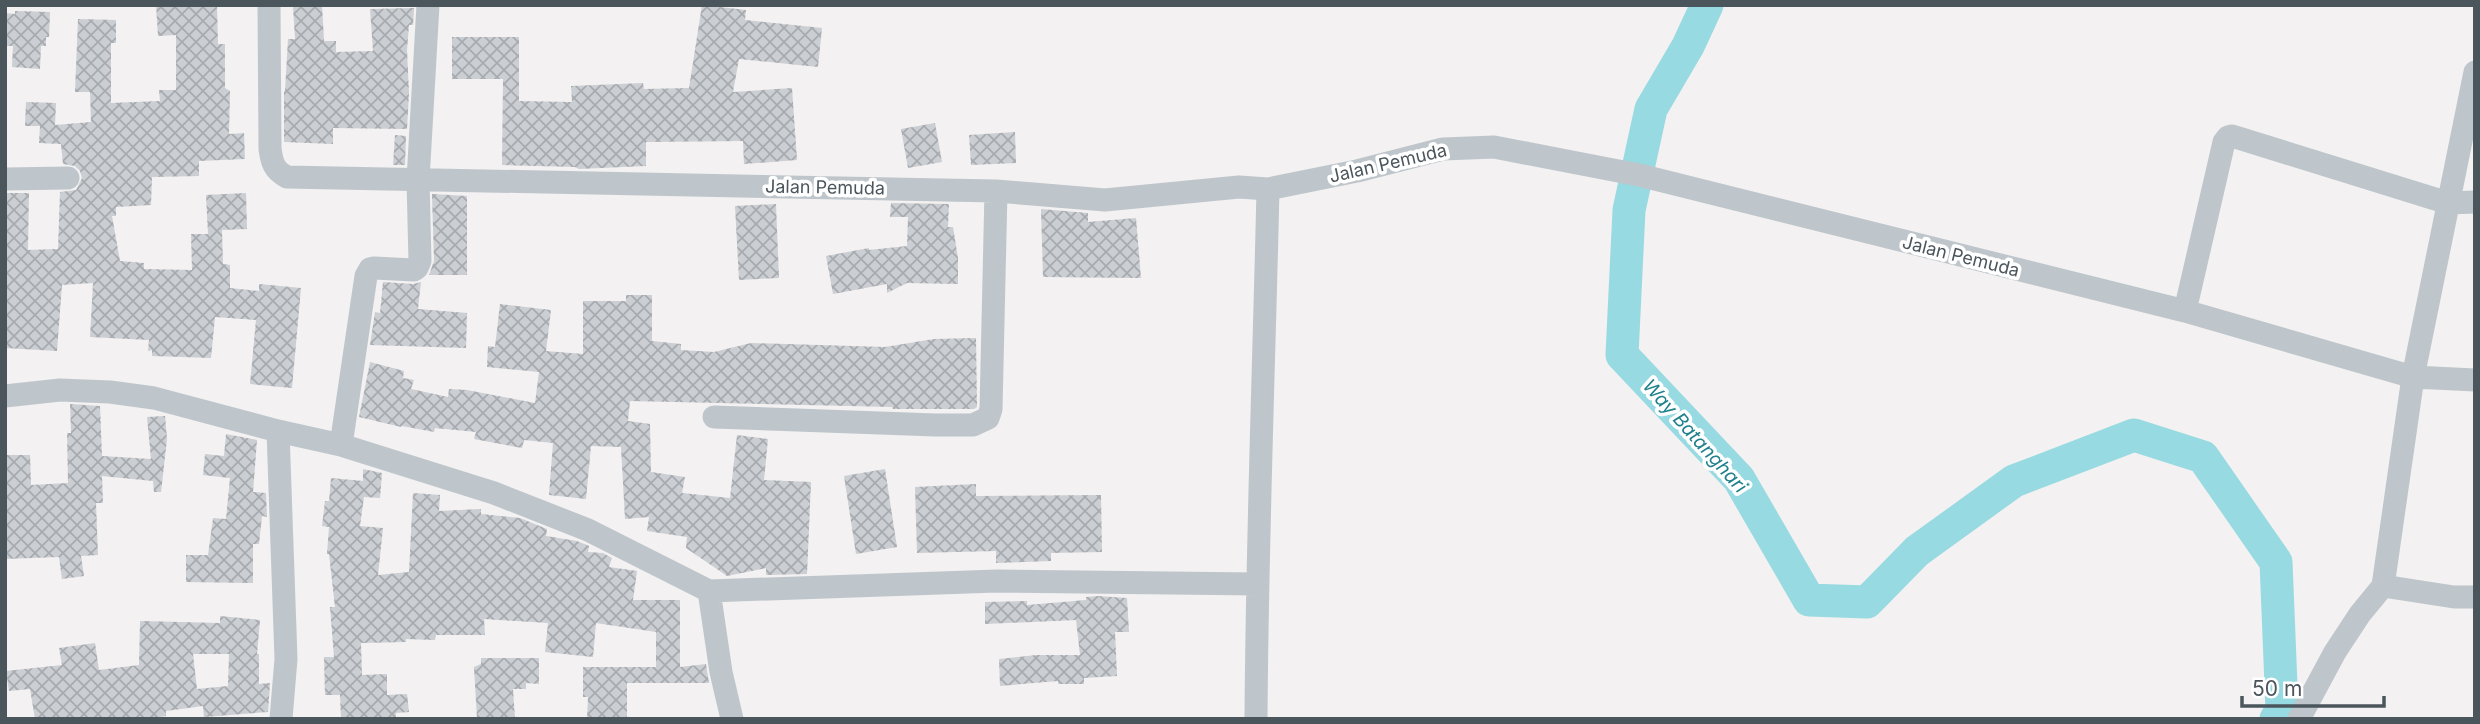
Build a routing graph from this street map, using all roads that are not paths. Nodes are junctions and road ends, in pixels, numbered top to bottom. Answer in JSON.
{"nodes":[{"id":1,"x":269,"y":5,"type":"edge"},
{"id":2,"x":428,"y":5,"type":"edge"},
{"id":3,"x":2475,"y":72,"type":"edge"},
{"id":4,"x":68,"y":178,"type":"dead end"},
{"id":5,"x":5,"y":179,"type":"edge"},
{"id":6,"x":418,"y":180,"type":"junction"},
{"id":7,"x":1268,"y":189,"type":"junction"},
{"id":8,"x":996,"y":191,"type":"junction"},
{"id":9,"x":2448,"y":202,"type":"junction"},
{"id":10,"x":2475,"y":202,"type":"edge"},
{"id":11,"x":2185,"y":311,"type":"junction"},
{"id":12,"x":2413,"y":377,"type":"junction"},
{"id":13,"x":2475,"y":380,"type":"edge"},
{"id":14,"x":5,"y":396,"type":"edge"},
{"id":15,"x":714,"y":417,"type":"dead end"},
{"id":16,"x":278,"y":431,"type":"junction"},
{"id":17,"x":341,"y":444,"type":"junction"},
{"id":18,"x":1257,"y":584,"type":"junction"},
{"id":19,"x":2383,"y":586,"type":"junction"},
{"id":20,"x":709,"y":591,"type":"junction"},
{"id":21,"x":2475,"y":597,"type":"edge"},
{"id":22,"x":281,"y":719,"type":"edge"},
{"id":23,"x":732,"y":719,"type":"edge"},
{"id":24,"x":1256,"y":719,"type":"edge"},
{"id":25,"x":2299,"y":719,"type":"edge"}],
"edges":[{"from":1,"to":6,"type":"street","name":"Jalan Pemuda"},
{"from":2,"to":6,"type":"street"},
{"from":3,"to":9,"type":"street"},
{"from":4,"to":5,"type":"street"},
{"from":6,"to":8,"type":"street","name":"Jalan Pemuda"},
{"from":6,"to":17,"type":"street"},
{"from":7,"to":8,"type":"street","name":"Jalan Pemuda"},
{"from":7,"to":11,"type":"street","name":"Jalan Pemuda"},
{"from":7,"to":18,"type":"street"},
{"from":8,"to":15,"type":"street"},
{"from":9,"to":10,"type":"street"},
{"from":9,"to":11,"type":"street"},
{"from":9,"to":12,"type":"street"},
{"from":11,"to":12,"type":"street","name":"Jalan Pemuda"},
{"from":12,"to":13,"type":"street","name":"Jalan Pemuda"},
{"from":12,"to":19,"type":"street"},
{"from":14,"to":16,"type":"street"},
{"from":16,"to":17,"type":"street"},
{"from":16,"to":22,"type":"street"},
{"from":17,"to":20,"type":"street"},
{"from":18,"to":20,"type":"street"},
{"from":18,"to":24,"type":"street"},
{"from":19,"to":21,"type":"street"},
{"from":19,"to":25,"type":"street"},
{"from":20,"to":23,"type":"street"}]}
